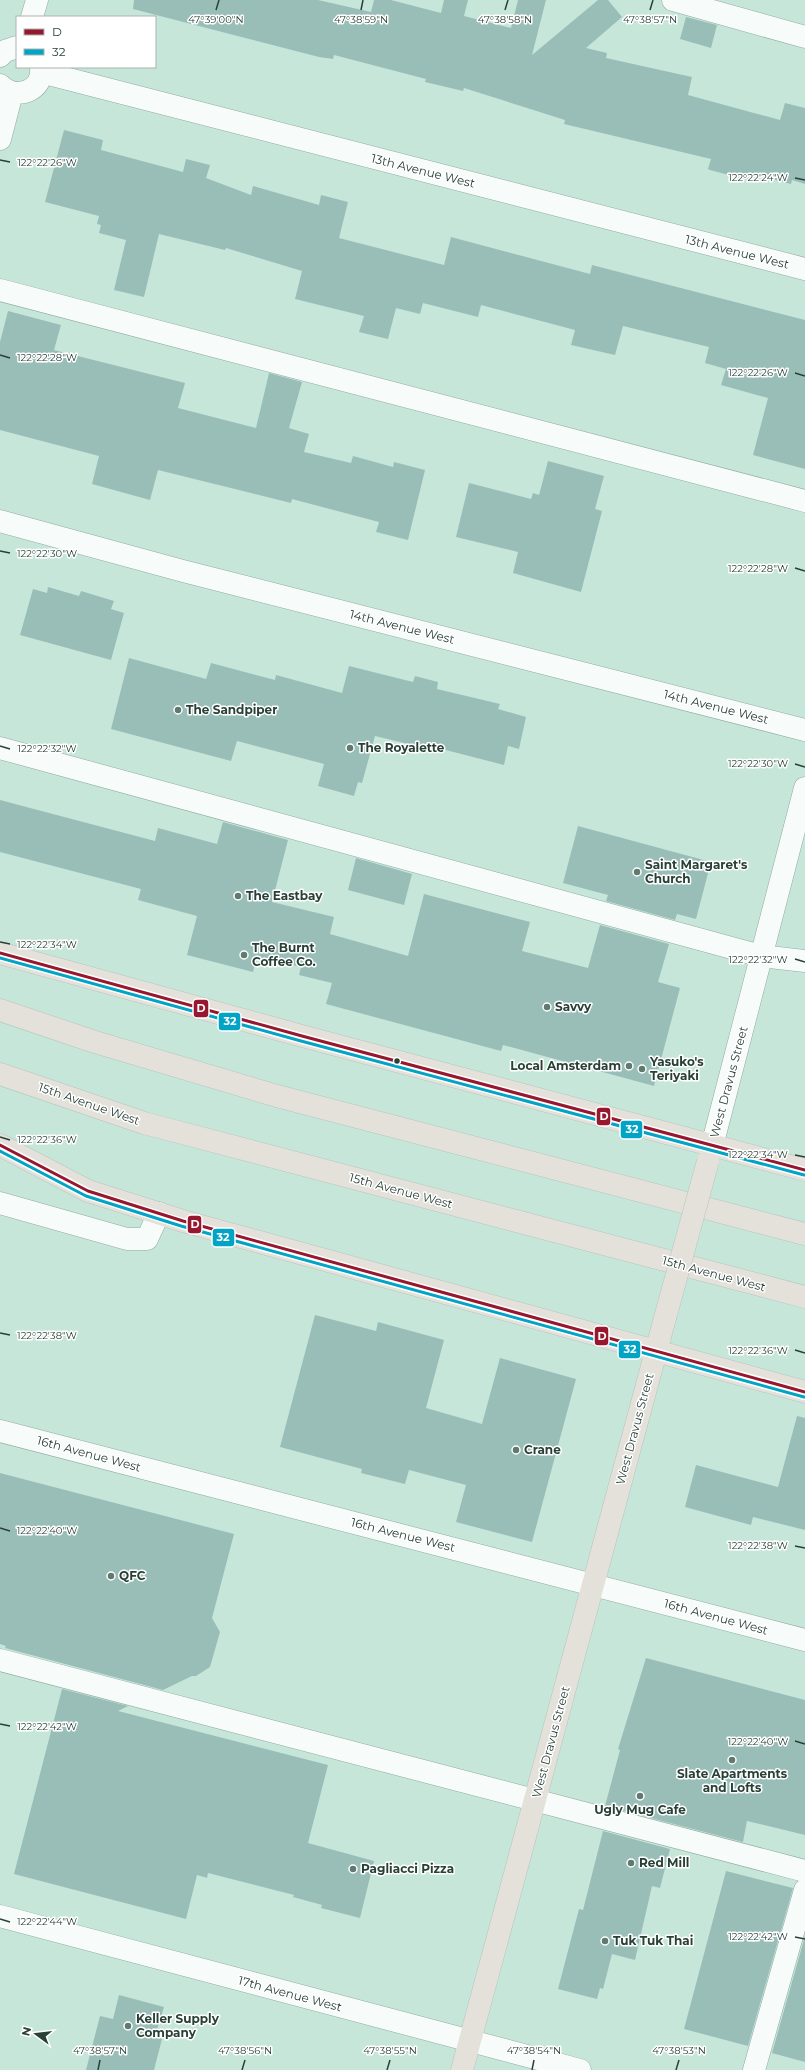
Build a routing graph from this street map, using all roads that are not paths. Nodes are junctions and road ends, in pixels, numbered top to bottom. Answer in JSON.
{"nodes":[{"id":1,"x":37,"y":0,"type":"edge"},
{"id":2,"x":673,"y":0,"type":"edge"},
{"id":3,"x":32,"y":16,"type":"edge"},
{"id":4,"x":805,"y":36,"type":"edge"},
{"id":5,"x":16,"y":47,"type":"edge"},
{"id":6,"x":0,"y":56,"type":"edge"},
{"id":7,"x":41,"y":70,"type":"edge"},
{"id":8,"x":6,"y":89,"type":"edge"},
{"id":9,"x":0,"y":139,"type":"edge"},
{"id":10,"x":805,"y":269,"type":"edge"},
{"id":11,"x":0,"y":290,"type":"edge"},
{"id":12,"x":805,"y":501,"type":"edge"},
{"id":13,"x":0,"y":521,"type":"edge"},
{"id":14,"x":805,"y":730,"type":"edge"},
{"id":15,"x":0,"y":748,"type":"edge"},
{"id":16,"x":805,"y":788,"type":"edge"},
{"id":17,"x":0,"y":953,"type":"edge"},
{"id":18,"x":761,"y":956,"type":"junction"},
{"id":19,"x":805,"y":961,"type":"edge"},
{"id":20,"x":0,"y":1010,"type":"edge"},
{"id":21,"x":0,"y":1074,"type":"edge"},
{"id":22,"x":0,"y":1145,"type":"edge"},
{"id":23,"x":710,"y":1154,"type":"junction"},
{"id":24,"x":805,"y":1170,"type":"edge"},
{"id":25,"x":0,"y":1203,"type":"edge"},
{"id":26,"x":158,"y":1213,"type":"junction"},
{"id":27,"x":805,"y":1234,"type":"edge"},
{"id":28,"x":805,"y":1298,"type":"edge"},
{"id":29,"x":657,"y":1350,"type":"junction"},
{"id":30,"x":805,"y":1392,"type":"edge"},
{"id":31,"x":0,"y":1431,"type":"edge"},
{"id":32,"x":593,"y":1585,"type":"junction"},
{"id":33,"x":805,"y":1640,"type":"edge"},
{"id":34,"x":0,"y":1660,"type":"edge"},
{"id":35,"x":535,"y":1801,"type":"junction"},
{"id":36,"x":805,"y":1871,"type":"edge"},
{"id":37,"x":805,"y":1890,"type":"edge"},
{"id":38,"x":0,"y":1916,"type":"edge"},
{"id":39,"x":470,"y":2042,"type":"junction"},
{"id":40,"x":462,"y":2070,"type":"edge"},
{"id":41,"x":580,"y":2070,"type":"edge"},
{"id":42,"x":754,"y":2070,"type":"edge"}],
"edges":[{"from":1,"to":3,"type":"street"},
{"from":2,"to":4,"type":"street"},
{"from":5,"to":6,"type":"street"},
{"from":7,"to":8,"type":"street"},
{"from":7,"to":10,"type":"street","name":"13th Avenue West"},
{"from":8,"to":9,"type":"street"},
{"from":11,"to":12,"type":"street"},
{"from":13,"to":14,"type":"street","name":"14th Avenue West"},
{"from":15,"to":18,"type":"street"},
{"from":16,"to":18,"type":"street","name":"West Dravus Street"},
{"from":17,"to":23,"type":"main road"},
{"from":18,"to":19,"type":"street"},
{"from":18,"to":23,"type":"street","name":"West Dravus Street"},
{"from":20,"to":27,"type":"main road"},
{"from":21,"to":28,"type":"main road","name":"15th Avenue West"},
{"from":22,"to":26,"type":"main road"},
{"from":23,"to":24,"type":"main road"},
{"from":23,"to":29,"type":"main road","name":"West Dravus Street","bridge":true},
{"from":25,"to":26,"type":"street"},
{"from":26,"to":29,"type":"main road"},
{"from":29,"to":30,"type":"main road"},
{"from":29,"to":32,"type":"main road","name":"West Dravus Street"},
{"from":31,"to":32,"type":"street","name":"16th Avenue West"},
{"from":32,"to":33,"type":"street","name":"16th Avenue West"},
{"from":32,"to":35,"type":"main road","name":"West Dravus Street"},
{"from":34,"to":35,"type":"street"},
{"from":35,"to":36,"type":"street"},
{"from":35,"to":39,"type":"main road","name":"West Dravus Street"},
{"from":37,"to":42,"type":"street"},
{"from":38,"to":39,"type":"street","name":"17th Avenue West"},
{"from":39,"to":40,"type":"main road","name":"West Dravus Street"},
{"from":39,"to":41,"type":"street","name":"17th Avenue West"}]}
